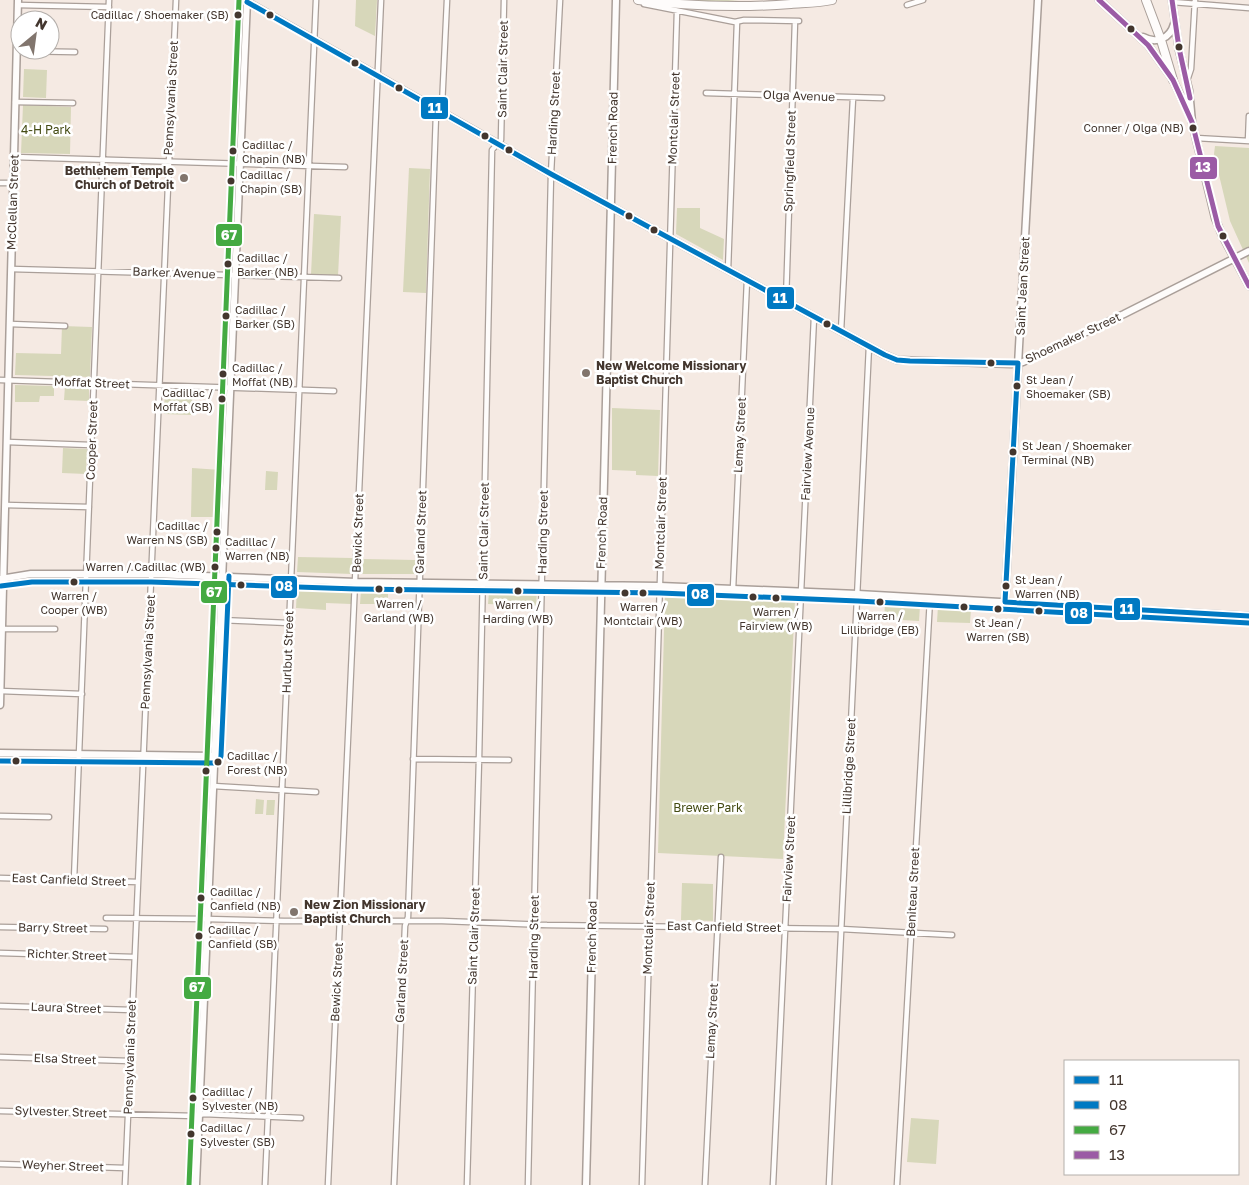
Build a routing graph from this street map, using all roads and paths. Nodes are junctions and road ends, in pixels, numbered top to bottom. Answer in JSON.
{"nodes":[{"id":1,"x":110,"y":0,"type":"edge"},
{"id":2,"x":176,"y":0,"type":"edge"},
{"id":3,"x":316,"y":0,"type":"edge"},
{"id":4,"x":381,"y":0,"type":"edge"},
{"id":5,"x":447,"y":0,"type":"edge"},
{"id":6,"x":504,"y":0,"type":"edge"},
{"id":7,"x":560,"y":0,"type":"edge"},
{"id":8,"x":616,"y":0,"type":"edge"},
{"id":9,"x":637,"y":0,"type":"edge"},
{"id":10,"x":832,"y":0,"type":"edge"},
{"id":11,"x":923,"y":0,"type":"edge"},
{"id":12,"x":1038,"y":0,"type":"edge"},
{"id":13,"x":1100,"y":0,"type":"edge"},
{"id":14,"x":1146,"y":0,"type":"edge"},
{"id":15,"x":245,"y":1,"type":"edge"},
{"id":16,"x":1172,"y":1,"type":"edge"},
{"id":17,"x":18,"y":2,"type":"edge"},
{"id":18,"x":1195,"y":2,"type":"edge"},
{"id":19,"x":907,"y":5,"type":"dead end"},
{"id":20,"x":109,"y":7,"type":"junction"},
{"id":21,"x":1249,"y":8,"type":"edge"},
{"id":22,"x":677,"y":11,"type":"junction"},
{"id":23,"x":737,"y":22,"type":"junction"},
{"id":24,"x":1174,"y":22,"type":"junction"},
{"id":25,"x":1132,"y":29,"type":"junction"},
{"id":26,"x":314,"y":40,"type":"junction"},
{"id":27,"x":1161,"y":40,"type":"junction"},
{"id":28,"x":60,"y":51,"type":"edge"},
{"id":29,"x":75,"y":52,"type":"dead end"},
{"id":30,"x":17,"y":60,"type":"edge"},
{"id":31,"x":379,"y":76,"type":"junction"},
{"id":32,"x":1173,"y":80,"type":"junction"},
{"id":33,"x":1189,"y":90,"type":"junction"},
{"id":34,"x":706,"y":93,"type":"dead end"},
{"id":35,"x":734,"y":94,"type":"junction"},
{"id":36,"x":792,"y":96,"type":"junction"},
{"id":37,"x":853,"y":98,"type":"junction"},
{"id":38,"x":882,"y":98,"type":"dead end"},
{"id":39,"x":16,"y":102,"type":"junction"},
{"id":40,"x":73,"y":103,"type":"dead end"},
{"id":41,"x":439,"y":110,"type":"junction"},
{"id":42,"x":1249,"y":116,"type":"edge"},
{"id":43,"x":1192,"y":122,"type":"junction"},
{"id":44,"x":1196,"y":138,"type":"junction"},
{"id":45,"x":1248,"y":141,"type":"edge"},
{"id":46,"x":498,"y":144,"type":"junction"},
{"id":47,"x":14,"y":157,"type":"junction"},
{"id":48,"x":103,"y":160,"type":"junction"},
{"id":49,"x":168,"y":162,"type":"junction"},
{"id":50,"x":240,"y":164,"type":"junction"},
{"id":51,"x":309,"y":166,"type":"junction"},
{"id":52,"x":345,"y":167,"type":"dead end"},
{"id":53,"x":551,"y":174,"type":"junction"},
{"id":54,"x":0,"y":182,"type":"edge"},
{"id":55,"x":13,"y":183,"type":"junction"},
{"id":56,"x":612,"y":206,"type":"junction"},
{"id":57,"x":670,"y":238,"type":"junction"},
{"id":58,"x":1249,"y":251,"type":"edge"},
{"id":59,"x":1234,"y":259,"type":"junction"},
{"id":60,"x":11,"y":269,"type":"junction"},
{"id":61,"x":728,"y":270,"type":"junction"},
{"id":62,"x":99,"y":271,"type":"junction"},
{"id":63,"x":164,"y":273,"type":"junction"},
{"id":64,"x":235,"y":274,"type":"junction"},
{"id":65,"x":304,"y":276,"type":"junction"},
{"id":66,"x":339,"y":278,"type":"dead end"},
{"id":67,"x":747,"y":280,"type":"junction"},
{"id":68,"x":1249,"y":286,"type":"edge"},
{"id":69,"x":786,"y":301,"type":"junction"},
{"id":70,"x":814,"y":317,"type":"junction"},
{"id":71,"x":10,"y":324,"type":"junction"},
{"id":72,"x":65,"y":326,"type":"dead end"},
{"id":73,"x":841,"y":331,"type":"junction"},
{"id":74,"x":869,"y":346,"type":"junction"},
{"id":75,"x":1018,"y":363,"type":"junction"},
{"id":76,"x":0,"y":380,"type":"edge"},
{"id":77,"x":8,"y":380,"type":"junction"},
{"id":78,"x":94,"y":383,"type":"junction"},
{"id":79,"x":159,"y":384,"type":"junction"},
{"id":80,"x":230,"y":387,"type":"junction"},
{"id":81,"x":299,"y":390,"type":"junction"},
{"id":82,"x":334,"y":391,"type":"dead end"},
{"id":83,"x":7,"y":442,"type":"junction"},
{"id":84,"x":92,"y":445,"type":"junction"},
{"id":85,"x":5,"y":505,"type":"junction"},
{"id":86,"x":89,"y":507,"type":"junction"},
{"id":87,"x":86,"y":573,"type":"junction"},
{"id":88,"x":151,"y":574,"type":"junction"},
{"id":89,"x":222,"y":576,"type":"junction"},
{"id":90,"x":2,"y":578,"type":"edge"},
{"id":91,"x":291,"y":580,"type":"junction"},
{"id":92,"x":356,"y":582,"type":"junction"},
{"id":93,"x":420,"y":583,"type":"junction"},
{"id":94,"x":483,"y":584,"type":"junction"},
{"id":95,"x":542,"y":584,"type":"junction"},
{"id":96,"x":601,"y":585,"type":"junction"},
{"id":97,"x":660,"y":586,"type":"junction"},
{"id":98,"x":733,"y":589,"type":"junction"},
{"id":99,"x":802,"y":592,"type":"junction"},
{"id":100,"x":858,"y":594,"type":"junction"},
{"id":101,"x":930,"y":599,"type":"junction"},
{"id":102,"x":1005,"y":602,"type":"junction"},
{"id":103,"x":1249,"y":616,"type":"edge"},
{"id":104,"x":220,"y":620,"type":"junction"},
{"id":105,"x":289,"y":623,"type":"junction"},
{"id":106,"x":1,"y":629,"type":"edge"},
{"id":107,"x":55,"y":630,"type":"dead end"},
{"id":108,"x":0,"y":691,"type":"edge"},
{"id":109,"x":82,"y":694,"type":"junction"},
{"id":110,"x":0,"y":705,"type":"edge"},
{"id":111,"x":0,"y":753,"type":"edge"},
{"id":112,"x":79,"y":754,"type":"junction"},
{"id":113,"x":143,"y":755,"type":"junction"},
{"id":114,"x":214,"y":756,"type":"junction"},
{"id":115,"x":413,"y":759,"type":"junction"},
{"id":116,"x":479,"y":760,"type":"junction"},
{"id":117,"x":509,"y":760,"type":"dead end"},
{"id":118,"x":213,"y":786,"type":"junction"},
{"id":119,"x":282,"y":790,"type":"junction"},
{"id":120,"x":316,"y":792,"type":"dead end"},
{"id":121,"x":0,"y":816,"type":"edge"},
{"id":122,"x":49,"y":817,"type":"dead end"},
{"id":123,"x":721,"y":858,"type":"dead end"},
{"id":124,"x":0,"y":878,"type":"edge"},
{"id":125,"x":74,"y":880,"type":"junction"},
{"id":126,"x":138,"y":882,"type":"junction"},
{"id":127,"x":106,"y":918,"type":"dead end"},
{"id":128,"x":136,"y":919,"type":"junction"},
{"id":129,"x":207,"y":919,"type":"junction"},
{"id":130,"x":276,"y":921,"type":"junction"},
{"id":131,"x":340,"y":922,"type":"junction"},
{"id":132,"x":406,"y":922,"type":"junction"},
{"id":133,"x":474,"y":922,"type":"junction"},
{"id":134,"x":534,"y":924,"type":"junction"},
{"id":135,"x":592,"y":925,"type":"junction"},
{"id":136,"x":650,"y":926,"type":"junction"},
{"id":137,"x":0,"y":927,"type":"edge"},
{"id":138,"x":717,"y":927,"type":"junction"},
{"id":139,"x":786,"y":928,"type":"junction"},
{"id":140,"x":105,"y":929,"type":"dead end"},
{"id":141,"x":841,"y":929,"type":"junction"},
{"id":142,"x":911,"y":932,"type":"junction"},
{"id":143,"x":952,"y":935,"type":"dead end"},
{"id":144,"x":0,"y":953,"type":"edge"},
{"id":145,"x":134,"y":957,"type":"junction"},
{"id":146,"x":0,"y":1006,"type":"edge"},
{"id":147,"x":132,"y":1010,"type":"junction"},
{"id":148,"x":0,"y":1057,"type":"edge"},
{"id":149,"x":130,"y":1061,"type":"junction"},
{"id":150,"x":0,"y":1110,"type":"edge"},
{"id":151,"x":128,"y":1115,"type":"junction"},
{"id":152,"x":200,"y":1115,"type":"junction"},
{"id":153,"x":268,"y":1116,"type":"junction"},
{"id":154,"x":301,"y":1118,"type":"dead end"},
{"id":155,"x":0,"y":1164,"type":"edge"},
{"id":156,"x":125,"y":1168,"type":"junction"},
{"id":157,"x":125,"y":1185,"type":"edge"},
{"id":158,"x":196,"y":1185,"type":"edge"},
{"id":159,"x":265,"y":1185,"type":"edge"},
{"id":160,"x":328,"y":1185,"type":"edge"},
{"id":161,"x":394,"y":1185,"type":"edge"},
{"id":162,"x":467,"y":1185,"type":"edge"},
{"id":163,"x":528,"y":1185,"type":"edge"},
{"id":164,"x":586,"y":1185,"type":"edge"},
{"id":165,"x":642,"y":1185,"type":"edge"},
{"id":166,"x":705,"y":1185,"type":"edge"},
{"id":167,"x":773,"y":1185,"type":"edge"},
{"id":168,"x":829,"y":1185,"type":"edge"},
{"id":169,"x":897,"y":1185,"type":"edge"}],
"edges":[{"from":1,"to":20,"type":"street","name":"Cooper Street"},
{"from":2,"to":49,"type":"street","name":"Pennsylvania Street"},
{"from":3,"to":26,"type":"street","name":"Hurlbut Street"},
{"from":4,"to":31,"type":"street","name":"Bewick Street"},
{"from":5,"to":41,"type":"street","name":"Garland Street"},
{"from":6,"to":46,"type":"street","name":"Saint Clair Street"},
{"from":7,"to":53,"type":"street","name":"Harding Street"},
{"from":8,"to":56,"type":"street","name":"French Road"},
{"from":9,"to":10,"type":"highway"},
{"from":9,"to":22,"type":"street"},
{"from":11,"to":19,"type":"street"},
{"from":12,"to":75,"type":"street","name":"Saint Jean Street"},
{"from":13,"to":25,"type":"street"},
{"from":14,"to":27,"type":"highway"},
{"from":15,"to":26,"type":"street","name":"Shoemaker Street"},
{"from":15,"to":50,"type":"street"},
{"from":16,"to":18,"type":"street"},
{"from":16,"to":24,"type":"street"},
{"from":17,"to":20,"type":"street"},
{"from":18,"to":21,"type":"street"},
{"from":18,"to":33,"type":"street"},
{"from":20,"to":48,"type":"street","name":"Cooper Street"},
{"from":22,"to":23,"type":"street"},
{"from":22,"to":57,"type":"street","name":"Montclair Street"},
{"from":23,"to":35,"type":"street"},
{"from":23,"to":36,"type":"street","name":"Springfield Street"},
{"from":24,"to":27,"type":"street"},
{"from":24,"to":33,"type":"street"},
{"from":25,"to":27,"type":"street"},
{"from":25,"to":32,"type":"street"},
{"from":26,"to":31,"type":"street","name":"Shoemaker Street"},
{"from":26,"to":51,"type":"street","name":"Hurlbut Street"},
{"from":27,"to":32,"type":"highway"},
{"from":28,"to":29,"type":"street"},
{"from":30,"to":39,"type":"street","name":"McClellan Street"},
{"from":31,"to":41,"type":"street","name":"Shoemaker Street"},
{"from":31,"to":92,"type":"street","name":"Bewick Street"},
{"from":32,"to":43,"type":"street"},
{"from":33,"to":43,"type":"street"},
{"from":34,"to":35,"type":"street","name":"Olga Avenue"},
{"from":35,"to":36,"type":"street","name":"Olga Avenue"},
{"from":35,"to":61,"type":"street"},
{"from":36,"to":37,"type":"street","name":"Olga Avenue"},
{"from":36,"to":69,"type":"street","name":"Springfield Street"},
{"from":37,"to":38,"type":"street","name":"Olga Avenue"},
{"from":37,"to":73,"type":"street"},
{"from":39,"to":40,"type":"street"},
{"from":39,"to":47,"type":"street","name":"McClellan Street"},
{"from":41,"to":46,"type":"street","name":"Shoemaker Street"},
{"from":41,"to":93,"type":"street","name":"Garland Street"},
{"from":42,"to":45,"type":"street"},
{"from":43,"to":44,"type":"street"},
{"from":44,"to":45,"type":"street"},
{"from":44,"to":59,"type":"street"},
{"from":46,"to":53,"type":"street","name":"Shoemaker Street"},
{"from":46,"to":94,"type":"street","name":"Saint Clair Street"},
{"from":47,"to":48,"type":"street"},
{"from":47,"to":55,"type":"street","name":"McClellan Street"},
{"from":48,"to":49,"type":"street"},
{"from":48,"to":62,"type":"street","name":"Cooper Street"},
{"from":49,"to":50,"type":"street"},
{"from":49,"to":63,"type":"street","name":"Pennsylvania Street"},
{"from":50,"to":51,"type":"street"},
{"from":50,"to":64,"type":"street"},
{"from":51,"to":52,"type":"street"},
{"from":51,"to":65,"type":"street","name":"Hurlbut Street"},
{"from":53,"to":56,"type":"street","name":"Shoemaker Street"},
{"from":53,"to":95,"type":"street","name":"Harding Street"},
{"from":54,"to":55,"type":"street"},
{"from":55,"to":60,"type":"street","name":"McClellan Street"},
{"from":56,"to":57,"type":"street","name":"Shoemaker Street"},
{"from":56,"to":96,"type":"street","name":"French Road"},
{"from":57,"to":61,"type":"street","name":"Shoemaker Street"},
{"from":57,"to":97,"type":"street","name":"Montclair Street"},
{"from":58,"to":59,"type":"street","name":"Shoemaker Street"},
{"from":59,"to":68,"type":"street"},
{"from":59,"to":75,"type":"street","name":"Shoemaker Street"},
{"from":60,"to":62,"type":"street","name":"Barker Avenue"},
{"from":60,"to":71,"type":"street","name":"McClellan Street"},
{"from":61,"to":67,"type":"street","name":"Shoemaker Street"},
{"from":62,"to":63,"type":"street","name":"Barker Avenue"},
{"from":62,"to":78,"type":"street","name":"Cooper Street"},
{"from":63,"to":64,"type":"street","name":"Barker Avenue"},
{"from":63,"to":79,"type":"street","name":"Pennsylvania Street"},
{"from":64,"to":65,"type":"street","name":"Barker Avenue"},
{"from":64,"to":80,"type":"street"},
{"from":65,"to":66,"type":"street","name":"Barker Avenue"},
{"from":65,"to":81,"type":"street","name":"Hurlbut Street"},
{"from":67,"to":69,"type":"street","name":"Shoemaker Street"},
{"from":67,"to":98,"type":"street","name":"Lemay Street"},
{"from":69,"to":70,"type":"street","name":"Shoemaker Street"},
{"from":70,"to":73,"type":"street","name":"Shoemaker Street"},
{"from":70,"to":99,"type":"street","name":"Fairview Avenue"},
{"from":71,"to":72,"type":"street"},
{"from":71,"to":77,"type":"street","name":"McClellan Street"},
{"from":73,"to":74,"type":"street","name":"Shoemaker Street"},
{"from":74,"to":75,"type":"street","name":"Shoemaker Street"},
{"from":74,"to":100,"type":"street","name":"Lillibridge Street"},
{"from":75,"to":102,"type":"street","name":"Saint Jean Street"},
{"from":76,"to":77,"type":"street","name":"Moffat Street"},
{"from":77,"to":78,"type":"street","name":"Moffat Street"},
{"from":77,"to":83,"type":"street","name":"McClellan Street"},
{"from":78,"to":79,"type":"street","name":"Moffat Street"},
{"from":78,"to":84,"type":"street","name":"Cooper Street"},
{"from":79,"to":80,"type":"street","name":"Moffat Street"},
{"from":79,"to":88,"type":"street","name":"Pennsylvania Street"},
{"from":80,"to":81,"type":"street","name":"Moffat Street"},
{"from":80,"to":89,"type":"street"},
{"from":81,"to":82,"type":"street","name":"Moffat Street"},
{"from":81,"to":91,"type":"street","name":"Hurlbut Street"},
{"from":83,"to":84,"type":"street"},
{"from":83,"to":85,"type":"street","name":"McClellan Street"},
{"from":84,"to":86,"type":"street","name":"Cooper Street"},
{"from":85,"to":86,"type":"street"},
{"from":85,"to":90,"type":"street","name":"McClellan Street"},
{"from":86,"to":87,"type":"street","name":"Cooper Street"},
{"from":87,"to":88,"type":"street"},
{"from":87,"to":90,"type":"street"},
{"from":87,"to":109,"type":"street","name":"Cooper Street"},
{"from":88,"to":89,"type":"street"},
{"from":88,"to":113,"type":"street","name":"Pennsylvania Street"},
{"from":89,"to":91,"type":"street"},
{"from":89,"to":104,"type":"street"},
{"from":90,"to":106,"type":"street","name":"McClellan Street"},
{"from":91,"to":92,"type":"street"},
{"from":91,"to":105,"type":"street","name":"Hurlbut Street"},
{"from":92,"to":93,"type":"street"},
{"from":92,"to":131,"type":"street","name":"Bewick Street"},
{"from":93,"to":94,"type":"street"},
{"from":93,"to":115,"type":"street","name":"Garland Street"},
{"from":94,"to":95,"type":"street"},
{"from":94,"to":116,"type":"street","name":"Saint Clair Street"},
{"from":95,"to":96,"type":"street"},
{"from":95,"to":134,"type":"street","name":"Harding Street"},
{"from":96,"to":97,"type":"street"},
{"from":96,"to":135,"type":"street","name":"French Road"},
{"from":97,"to":98,"type":"street"},
{"from":97,"to":136,"type":"street","name":"Montclair Street"},
{"from":98,"to":99,"type":"street"},
{"from":99,"to":100,"type":"street"},
{"from":99,"to":139,"type":"street","name":"Fairview Street"},
{"from":100,"to":101,"type":"street"},
{"from":100,"to":141,"type":"street","name":"Lillibridge Street"},
{"from":101,"to":102,"type":"street"},
{"from":101,"to":142,"type":"street","name":"Beniteau Street"},
{"from":102,"to":103,"type":"street"},
{"from":104,"to":105,"type":"street"},
{"from":104,"to":114,"type":"street"},
{"from":105,"to":119,"type":"street","name":"Hurlbut Street"},
{"from":106,"to":107,"type":"street"},
{"from":106,"to":108,"type":"street","name":"McClellan Street"},
{"from":108,"to":109,"type":"street"},
{"from":108,"to":110,"type":"street","name":"McClellan Street"},
{"from":109,"to":112,"type":"street","name":"Cooper Street"},
{"from":111,"to":112,"type":"street"},
{"from":112,"to":113,"type":"street"},
{"from":112,"to":125,"type":"street","name":"Cooper Street"},
{"from":113,"to":114,"type":"street"},
{"from":113,"to":126,"type":"street","name":"Pennsylvania Street"},
{"from":114,"to":118,"type":"street"},
{"from":115,"to":116,"type":"street"},
{"from":115,"to":132,"type":"street","name":"Garland Street"},
{"from":116,"to":117,"type":"street"},
{"from":116,"to":133,"type":"street","name":"Saint Clair Street"},
{"from":118,"to":119,"type":"street"},
{"from":118,"to":129,"type":"street"},
{"from":119,"to":120,"type":"street"},
{"from":119,"to":130,"type":"street","name":"Hurlbut Street"},
{"from":121,"to":122,"type":"street"},
{"from":123,"to":138,"type":"street","name":"Lemay Street"},
{"from":124,"to":125,"type":"street","name":"East Canfield Street"},
{"from":125,"to":126,"type":"street","name":"East Canfield Street"},
{"from":126,"to":128,"type":"street","name":"Pennsylvania Street"},
{"from":127,"to":128,"type":"street","name":"East Canfield Street"},
{"from":128,"to":129,"type":"street","name":"East Canfield Street"},
{"from":128,"to":145,"type":"street","name":"Pennsylvania Street"},
{"from":129,"to":130,"type":"street","name":"East Canfield Street"},
{"from":129,"to":152,"type":"street"},
{"from":130,"to":131,"type":"street","name":"East Canfield Street"},
{"from":130,"to":153,"type":"street","name":"Hurlbut Street"},
{"from":131,"to":132,"type":"street","name":"East Canfield Street"},
{"from":131,"to":160,"type":"street","name":"Bewick Street"},
{"from":132,"to":133,"type":"street","name":"East Canfield Street"},
{"from":132,"to":161,"type":"street","name":"Garland Street"},
{"from":133,"to":134,"type":"street","name":"East Canfield Street"},
{"from":133,"to":162,"type":"street","name":"Saint Clair Street"},
{"from":134,"to":135,"type":"street","name":"East Canfield Street"},
{"from":134,"to":163,"type":"street","name":"Harding Street"},
{"from":135,"to":136,"type":"street","name":"East Canfield Street"},
{"from":135,"to":164,"type":"street","name":"French Road"},
{"from":136,"to":138,"type":"street","name":"East Canfield Street"},
{"from":136,"to":165,"type":"street","name":"Montclair Street"},
{"from":137,"to":140,"type":"street","name":"Barry Street"},
{"from":138,"to":139,"type":"street","name":"East Canfield Street"},
{"from":138,"to":166,"type":"street","name":"Lemay Street"},
{"from":139,"to":141,"type":"street","name":"East Canfield Street"},
{"from":139,"to":167,"type":"street","name":"Fairview Street"},
{"from":141,"to":142,"type":"street","name":"East Canfield Street"},
{"from":141,"to":168,"type":"street","name":"Lillibridge Street"},
{"from":142,"to":143,"type":"street","name":"East Canfield Street"},
{"from":142,"to":169,"type":"street","name":"Beniteau Street"},
{"from":144,"to":145,"type":"street","name":"Richter Street"},
{"from":145,"to":147,"type":"street","name":"Pennsylvania Street"},
{"from":146,"to":147,"type":"street","name":"Laura Street"},
{"from":147,"to":149,"type":"street","name":"Pennsylvania Street"},
{"from":148,"to":149,"type":"street","name":"Elsa Street"},
{"from":149,"to":151,"type":"street","name":"Pennsylvania Street"},
{"from":150,"to":151,"type":"street","name":"Sylvester Street"},
{"from":151,"to":152,"type":"street","name":"Sylvester Street"},
{"from":151,"to":156,"type":"street","name":"Pennsylvania Street"},
{"from":152,"to":153,"type":"street","name":"Sylvester Street"},
{"from":152,"to":158,"type":"street"},
{"from":153,"to":154,"type":"street","name":"Sylvester Street"},
{"from":153,"to":159,"type":"street","name":"Hurlbut Street"},
{"from":155,"to":156,"type":"street","name":"Weyher Street"},
{"from":156,"to":157,"type":"street","name":"Pennsylvania Street"}]}
